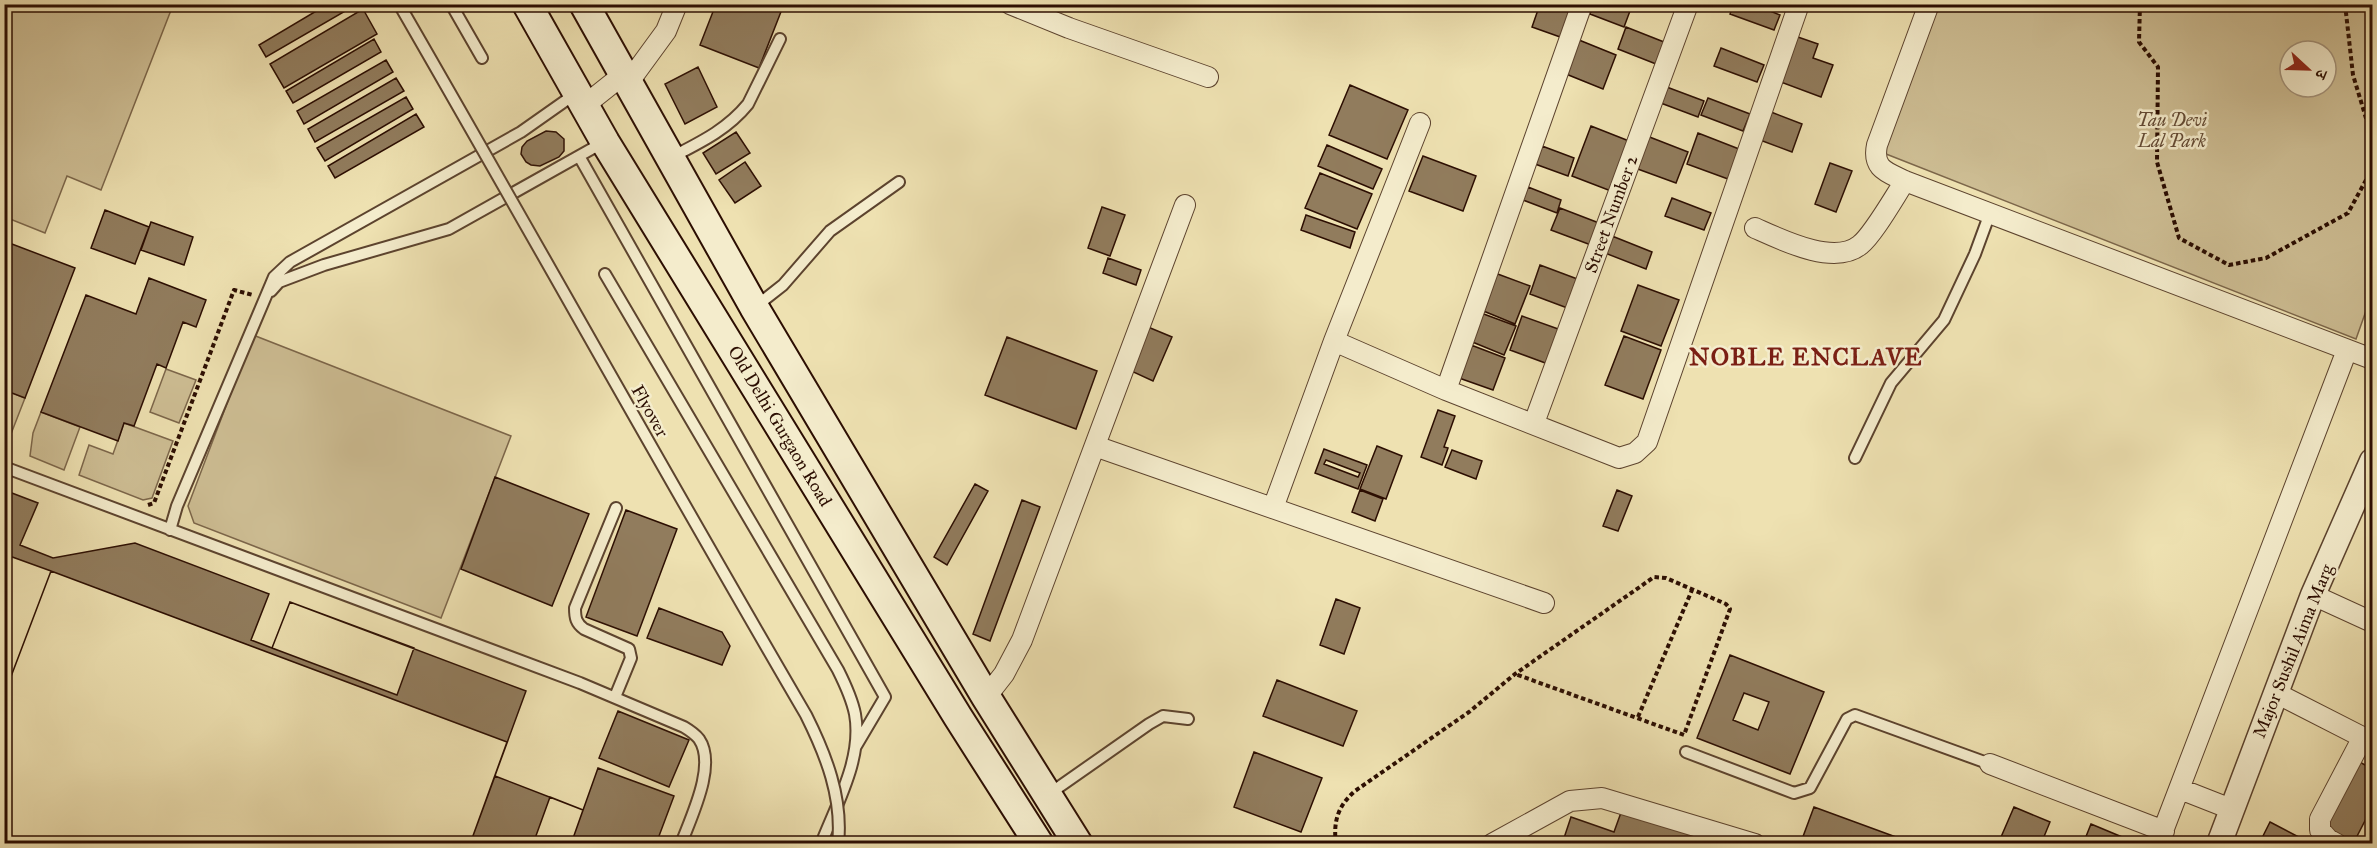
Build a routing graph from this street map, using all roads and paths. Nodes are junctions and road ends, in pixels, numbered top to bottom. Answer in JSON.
{"nodes":[{"id":1,"x":399,"y":4,"type":"edge"},
{"id":2,"x":451,"y":4,"type":"edge"},
{"id":3,"x":527,"y":4,"type":"edge"},
{"id":4,"x":584,"y":4,"type":"edge"},
{"id":5,"x":666,"y":4,"type":"edge"},
{"id":6,"x":677,"y":4,"type":"edge"},
{"id":7,"x":1010,"y":4,"type":"edge"},
{"id":8,"x":1582,"y":4,"type":"edge"},
{"id":9,"x":1688,"y":4,"type":"edge"},
{"id":10,"x":1798,"y":4,"type":"edge"},
{"id":11,"x":1929,"y":4,"type":"edge"},
{"id":12,"x":2140,"y":4,"type":"edge"},
{"id":13,"x":2345,"y":4,"type":"edge"},
{"id":14,"x":780,"y":39,"type":"dead end"},
{"id":15,"x":482,"y":58,"type":"dead end"},
{"id":16,"x":624,"y":74,"type":"junction"},
{"id":17,"x":1208,"y":77,"type":"dead end"},
{"id":18,"x":581,"y":98,"type":"junction"},
{"id":19,"x":1420,"y":123,"type":"dead end"},
{"id":20,"x":2373,"y":138,"type":"edge"},
{"id":21,"x":605,"y":142,"type":"junction"},
{"id":22,"x":579,"y":156,"type":"junction"},
{"id":23,"x":670,"y":159,"type":"junction"},
{"id":24,"x":2373,"y":169,"type":"edge"},
{"id":25,"x":1905,"y":181,"type":"junction"},
{"id":26,"x":899,"y":182,"type":"dead end"},
{"id":27,"x":1185,"y":205,"type":"dead end"},
{"id":28,"x":1990,"y":213,"type":"junction"},
{"id":29,"x":1755,"y":228,"type":"dead end"},
{"id":30,"x":605,"y":274,"type":"dead end"},
{"id":31,"x":265,"y":299,"type":"junction"},
{"id":32,"x":754,"y":307,"type":"junction"},
{"id":33,"x":1334,"y":340,"type":"junction"},
{"id":34,"x":2347,"y":350,"type":"junction"},
{"id":35,"x":2373,"y":359,"type":"edge"},
{"id":36,"x":1446,"y":390,"type":"junction"},
{"id":37,"x":1534,"y":423,"type":"junction"},
{"id":38,"x":1095,"y":446,"type":"junction"},
{"id":39,"x":1855,"y":458,"type":"dead end"},
{"id":40,"x":2373,"y":461,"type":"edge"},
{"id":41,"x":4,"y":467,"type":"edge"},
{"id":42,"x":142,"y":506,"type":"dead end"},
{"id":43,"x":616,"y":508,"type":"dead end"},
{"id":44,"x":1273,"y":508,"type":"junction"},
{"id":45,"x":170,"y":530,"type":"junction"},
{"id":46,"x":1692,"y":590,"type":"junction"},
{"id":47,"x":2313,"y":595,"type":"junction"},
{"id":48,"x":1544,"y":603,"type":"dead end"},
{"id":49,"x":2373,"y":622,"type":"edge"},
{"id":50,"x":1515,"y":674,"type":"junction"},
{"id":51,"x":2276,"y":693,"type":"junction"},
{"id":52,"x":615,"y":697,"type":"junction"},
{"id":53,"x":986,"y":697,"type":"junction"},
{"id":54,"x":1638,"y":717,"type":"junction"},
{"id":55,"x":1188,"y":719,"type":"dead end"},
{"id":56,"x":2368,"y":739,"type":"edge"},
{"id":57,"x":856,"y":746,"type":"junction"},
{"id":58,"x":1021,"y":752,"type":"junction"},
{"id":59,"x":1686,"y":752,"type":"dead end"},
{"id":60,"x":1990,"y":764,"type":"joint"},
{"id":61,"x":992,"y":771,"type":"junction"},
{"id":62,"x":2180,"y":789,"type":"junction"},
{"id":63,"x":1049,"y":795,"type":"junction"},
{"id":64,"x":2231,"y":808,"type":"junction"},
{"id":65,"x":2161,"y":837,"type":"edge"},
{"id":66,"x":1511,"y":838,"type":"edge"},
{"id":67,"x":681,"y":843,"type":"edge"},
{"id":68,"x":822,"y":843,"type":"edge"},
{"id":69,"x":838,"y":843,"type":"edge"},
{"id":70,"x":1039,"y":843,"type":"edge"},
{"id":71,"x":1078,"y":843,"type":"edge"},
{"id":72,"x":1336,"y":843,"type":"edge"},
{"id":73,"x":1492,"y":843,"type":"edge"},
{"id":74,"x":1755,"y":843,"type":"edge"},
{"id":75,"x":2218,"y":843,"type":"edge"},
{"id":76,"x":2337,"y":843,"type":"edge"}],
"edges":[{"from":1,"to":69,"type":"lane","name":"Flyover","bridge":true},
{"from":2,"to":15,"type":"lane"},
{"from":3,"to":18,"type":"main road","name":"Old Delhi Gurgaon Road"},
{"from":4,"to":16,"type":"main road"},
{"from":5,"to":16,"type":"street"},
{"from":6,"to":16,"type":"street"},
{"from":7,"to":17,"type":"street"},
{"from":8,"to":36,"type":"street"},
{"from":9,"to":37,"type":"street","name":"Street Number 2"},
{"from":10,"to":37,"type":"street"},
{"from":11,"to":25,"type":"street"},
{"from":12,"to":24,"type":"path"},
{"from":13,"to":20,"type":"path"},
{"from":14,"to":23,"type":"lane"},
{"from":16,"to":18,"type":"street"},
{"from":16,"to":23,"type":"main road"},
{"from":18,"to":21,"type":"main road","name":"Old Delhi Gurgaon Road"},
{"from":18,"to":31,"type":"lane"},
{"from":19,"to":33,"type":"street"},
{"from":21,"to":22,"type":"lane"},
{"from":21,"to":61,"type":"main road","name":"Old Delhi Gurgaon Road"},
{"from":22,"to":31,"type":"lane"},
{"from":22,"to":57,"type":"lane"},
{"from":23,"to":32,"type":"main road"},
{"from":25,"to":28,"type":"street"},
{"from":25,"to":29,"type":"street"},
{"from":26,"to":32,"type":"lane"},
{"from":27,"to":38,"type":"street"},
{"from":28,"to":34,"type":"street"},
{"from":28,"to":39,"type":"lane"},
{"from":30,"to":57,"type":"lane"},
{"from":31,"to":42,"type":"path"},
{"from":31,"to":45,"type":"lane"},
{"from":32,"to":53,"type":"main road"},
{"from":33,"to":36,"type":"street"},
{"from":33,"to":44,"type":"street"},
{"from":34,"to":35,"type":"street"},
{"from":34,"to":62,"type":"street"},
{"from":36,"to":37,"type":"street"},
{"from":38,"to":44,"type":"street"},
{"from":38,"to":53,"type":"street"},
{"from":40,"to":47,"type":"street","name":"Major Sushil Aima Marg"},
{"from":41,"to":45,"type":"lane"},
{"from":43,"to":52,"type":"lane"},
{"from":44,"to":48,"type":"street"},
{"from":45,"to":52,"type":"lane"},
{"from":46,"to":50,"type":"path"},
{"from":46,"to":54,"type":"path"},
{"from":46,"to":54,"type":"path"},
{"from":47,"to":49,"type":"street"},
{"from":47,"to":51,"type":"street","name":"Major Sushil Aima Marg"},
{"from":50,"to":54,"type":"path"},
{"from":50,"to":72,"type":"path"},
{"from":51,"to":56,"type":"street"},
{"from":51,"to":64,"type":"street","name":"Major Sushil Aima Marg"},
{"from":52,"to":67,"type":"lane"},
{"from":53,"to":58,"type":"main road"},
{"from":55,"to":63,"type":"lane"},
{"from":56,"to":76,"type":"street"},
{"from":57,"to":68,"type":"lane"},
{"from":58,"to":61,"type":"main road"},
{"from":58,"to":63,"type":"main road"},
{"from":59,"to":60,"type":"lane"},
{"from":60,"to":65,"type":"street"},
{"from":61,"to":70,"type":"main road","name":"Old Delhi Gurgaon Road"},
{"from":62,"to":64,"type":"street"},
{"from":62,"to":65,"type":"street"},
{"from":63,"to":71,"type":"main road"},
{"from":64,"to":75,"type":"street","name":"Major Sushil Aima Marg"},
{"from":66,"to":73,"type":"street"},
{"from":66,"to":74,"type":"street"}]}
